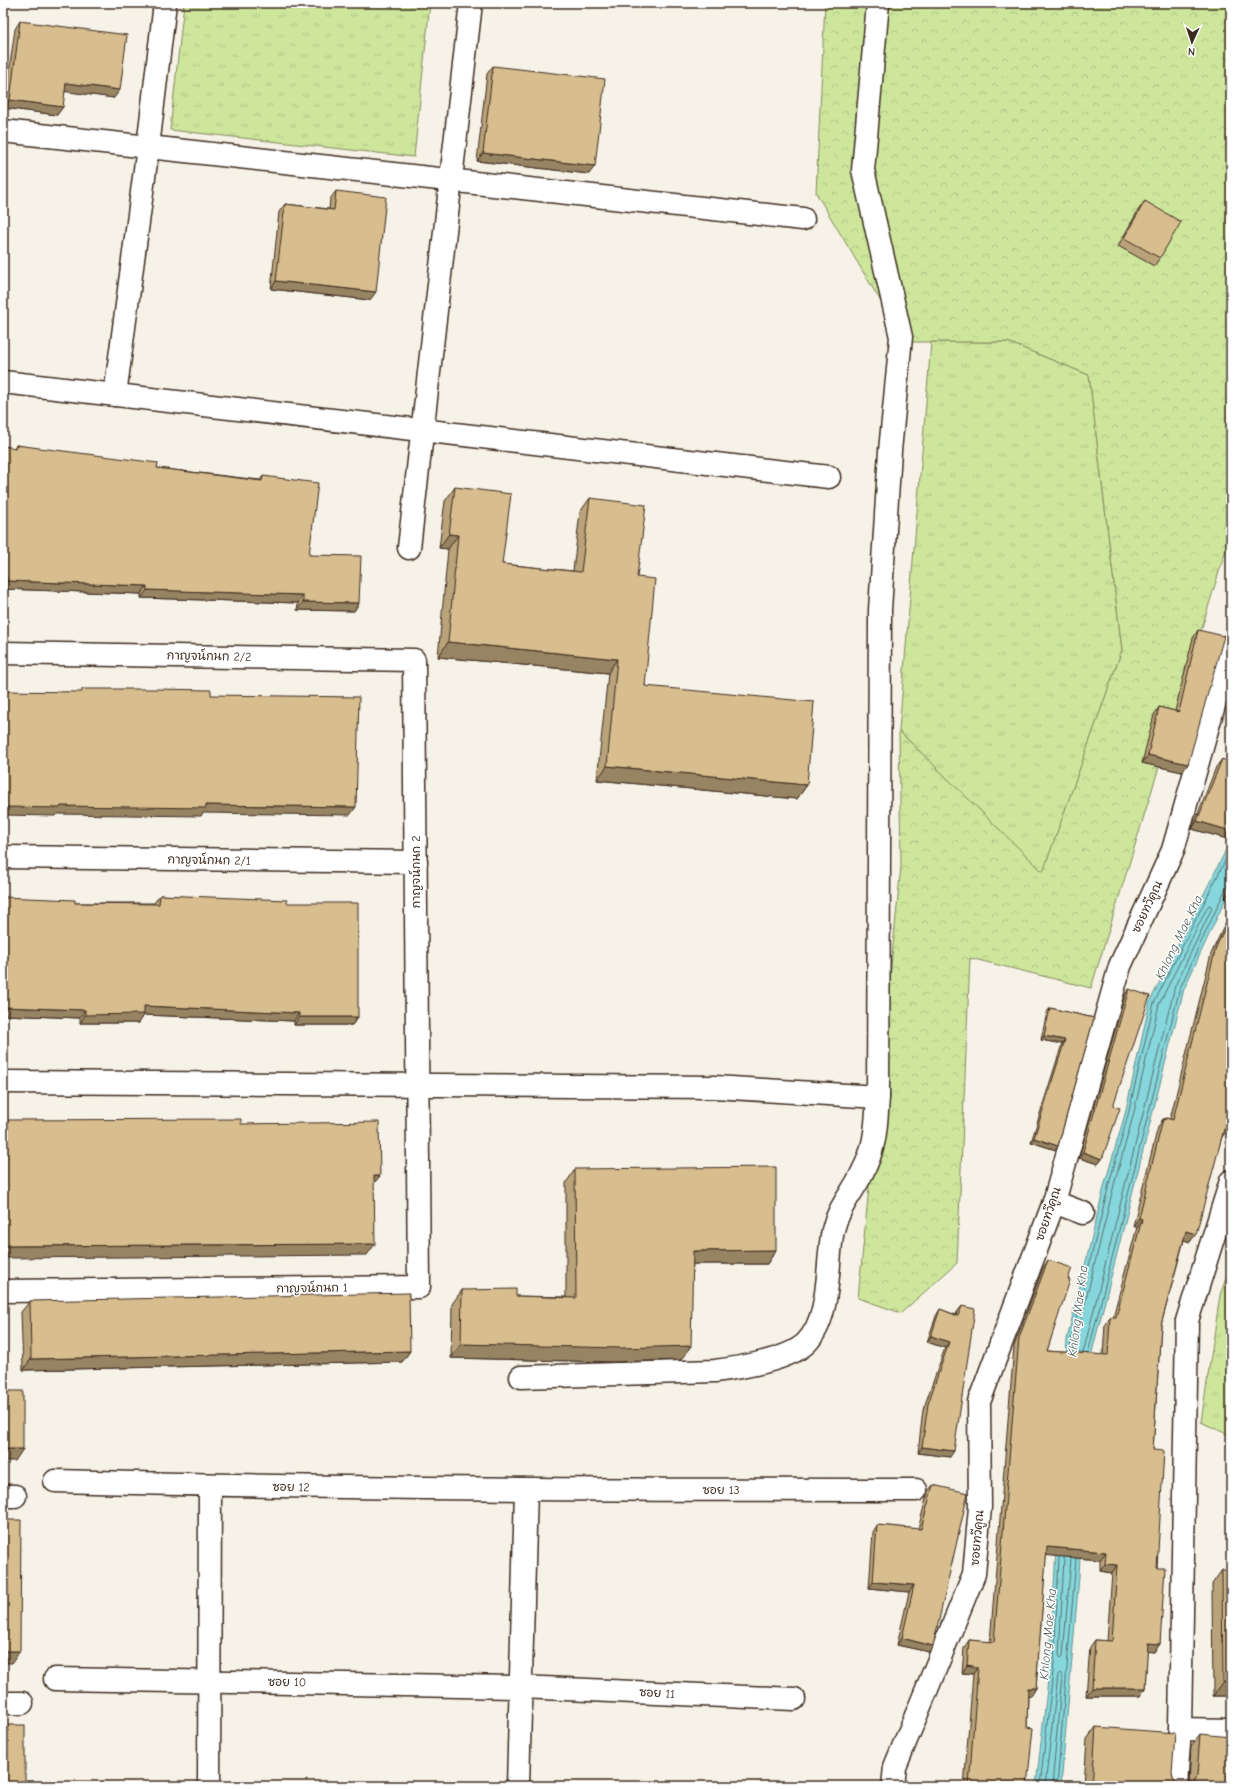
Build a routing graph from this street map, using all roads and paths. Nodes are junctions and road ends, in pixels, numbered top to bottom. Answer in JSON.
{"nodes":[{"id":1,"x":165,"y":3,"type":"edge"},
{"id":2,"x":471,"y":3,"type":"edge"},
{"id":3,"x":878,"y":3,"type":"edge"},
{"id":4,"x":3,"y":131,"type":"edge"},
{"id":5,"x":148,"y":147,"type":"junction"},
{"id":6,"x":451,"y":180,"type":"junction"},
{"id":7,"x":802,"y":219,"type":"dead end"},
{"id":8,"x":3,"y":382,"type":"edge"},
{"id":9,"x":115,"y":395,"type":"junction"},
{"id":10,"x":422,"y":430,"type":"junction"},
{"id":11,"x":829,"y":477,"type":"dead end"},
{"id":12,"x":409,"y":548,"type":"dead end"},
{"id":13,"x":1231,"y":645,"type":"edge"},
{"id":14,"x":3,"y":652,"type":"edge"},
{"id":15,"x":414,"y":660,"type":"joint"},
{"id":16,"x":3,"y":857,"type":"edge"},
{"id":17,"x":416,"y":862,"type":"junction"},
{"id":18,"x":3,"y":1082,"type":"edge"},
{"id":19,"x":417,"y":1085,"type":"junction"},
{"id":20,"x":878,"y":1097,"type":"junction"},
{"id":21,"x":1231,"y":1181,"type":"edge"},
{"id":22,"x":1054,"y":1202,"type":"junction"},
{"id":23,"x":1083,"y":1213,"type":"dead end"},
{"id":24,"x":3,"y":1291,"type":"edge"},
{"id":25,"x":521,"y":1377,"type":"dead end"},
{"id":26,"x":55,"y":1482,"type":"dead end"},
{"id":27,"x":210,"y":1486,"type":"junction"},
{"id":28,"x":526,"y":1490,"type":"junction"},
{"id":29,"x":916,"y":1490,"type":"dead end"},
{"id":30,"x":54,"y":1679,"type":"dead end"},
{"id":31,"x":209,"y":1680,"type":"junction"},
{"id":32,"x":520,"y":1687,"type":"junction"},
{"id":33,"x":794,"y":1699,"type":"dead end"},
{"id":34,"x":1180,"y":1729,"type":"junction"},
{"id":35,"x":1231,"y":1730,"type":"edge"},
{"id":36,"x":209,"y":1786,"type":"edge"},
{"id":37,"x":518,"y":1786,"type":"edge"},
{"id":38,"x":893,"y":1786,"type":"edge"},
{"id":39,"x":1176,"y":1786,"type":"edge"}],
"edges":[{"from":1,"to":5,"type":"street"},
{"from":2,"to":6,"type":"street"},
{"from":3,"to":20,"type":"street"},
{"from":4,"to":5,"type":"street"},
{"from":5,"to":6,"type":"street"},
{"from":5,"to":9,"type":"street"},
{"from":6,"to":7,"type":"street"},
{"from":6,"to":10,"type":"street"},
{"from":8,"to":9,"type":"street"},
{"from":9,"to":10,"type":"street"},
{"from":10,"to":11,"type":"street"},
{"from":10,"to":12,"type":"street"},
{"from":13,"to":22,"type":"street","name":"ซอยทวีคูณ"},
{"from":14,"to":15,"type":"street","name":"กาญจน์กนก 2/2"},
{"from":15,"to":17,"type":"street","name":"กาญจน์กนก 2"},
{"from":16,"to":17,"type":"street","name":"กาญจน์กนก 2/1"},
{"from":17,"to":19,"type":"street","name":"กาญจน์กนก 2"},
{"from":18,"to":19,"type":"street"},
{"from":19,"to":20,"type":"street"},
{"from":19,"to":24,"type":"street","name":"กาญจน์กนก 1"},
{"from":20,"to":25,"type":"street"},
{"from":21,"to":34,"type":"street"},
{"from":22,"to":23,"type":"street"},
{"from":22,"to":38,"type":"street","name":"ซอยทวีคูณ"},
{"from":26,"to":27,"type":"street","name":"ซอย 12"},
{"from":27,"to":28,"type":"street","name":"ซอย 12"},
{"from":27,"to":31,"type":"street"},
{"from":28,"to":29,"type":"street","name":"ซอย 13"},
{"from":28,"to":32,"type":"street"},
{"from":30,"to":31,"type":"street","name":"ซอย 10"},
{"from":31,"to":32,"type":"street","name":"ซอย 10"},
{"from":31,"to":36,"type":"street"},
{"from":32,"to":33,"type":"street","name":"ซอย 11"},
{"from":32,"to":37,"type":"street"},
{"from":34,"to":35,"type":"street"},
{"from":34,"to":39,"type":"street"}]}
